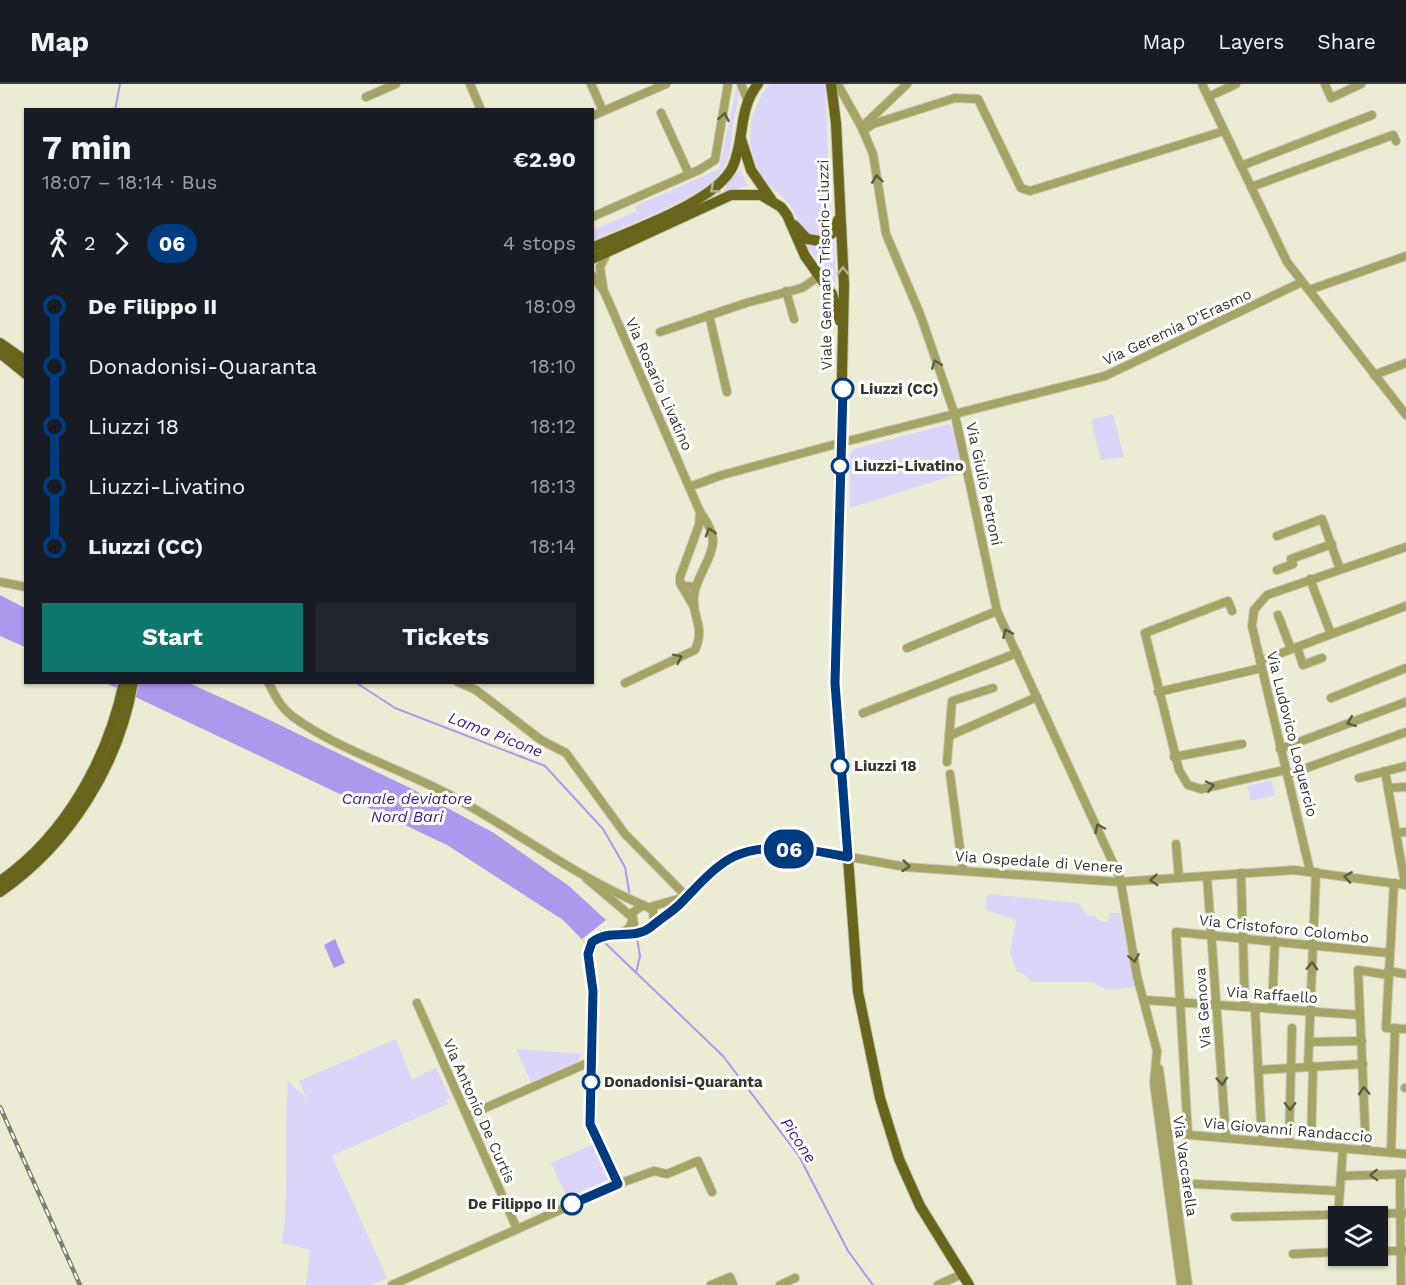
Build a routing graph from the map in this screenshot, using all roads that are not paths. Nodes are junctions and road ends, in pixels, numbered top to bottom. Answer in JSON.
{"nodes":[{"id":1,"x":396,"y":84,"type":"edge"},
{"id":2,"x":470,"y":84,"type":"edge"},
{"id":3,"x":591,"y":84,"type":"edge"},
{"id":4,"x":666,"y":84,"type":"edge"},
{"id":5,"x":728,"y":84,"type":"edge"},
{"id":6,"x":741,"y":84,"type":"edge"},
{"id":7,"x":758,"y":84,"type":"edge"},
{"id":8,"x":835,"y":84,"type":"edge"},
{"id":9,"x":907,"y":84,"type":"edge"},
{"id":10,"x":1202,"y":84,"type":"edge"},
{"id":11,"x":1236,"y":84,"type":"edge"},
{"id":12,"x":1325,"y":84,"type":"edge"},
{"id":13,"x":1361,"y":84,"type":"edge"},
{"id":14,"x":366,"y":97,"type":"dead end"},
{"id":15,"x":1208,"y":97,"type":"junction"},
{"id":16,"x":747,"y":99,"type":"junction"},
{"id":17,"x":480,"y":108,"type":"edge"},
{"id":18,"x":603,"y":111,"type":"junction"},
{"id":19,"x":661,"y":113,"type":"dead end"},
{"id":20,"x":594,"y":115,"type":"edge"},
{"id":21,"x":1372,"y":115,"type":"dead end"},
{"id":22,"x":862,"y":129,"type":"junction"},
{"id":23,"x":1224,"y":130,"type":"junction"},
{"id":24,"x":741,"y":139,"type":"junction"},
{"id":25,"x":1396,"y":141,"type":"dead end"},
{"id":26,"x":1241,"y":166,"type":"junction"},
{"id":27,"x":689,"y":174,"type":"junction"},
{"id":28,"x":1251,"y":188,"type":"junction"},
{"id":29,"x":772,"y":200,"type":"junction"},
{"id":30,"x":841,"y":206,"type":"junction"},
{"id":31,"x":787,"y":215,"type":"junction"},
{"id":32,"x":594,"y":216,"type":"edge"},
{"id":33,"x":594,"y":247,"type":"edge"},
{"id":34,"x":607,"y":253,"type":"junction"},
{"id":35,"x":1406,"y":256,"type":"edge"},
{"id":36,"x":594,"y":258,"type":"edge"},
{"id":37,"x":818,"y":271,"type":"junction"},
{"id":38,"x":594,"y":278,"type":"edge"},
{"id":39,"x":1302,"y":282,"type":"junction"},
{"id":40,"x":808,"y":285,"type":"junction"},
{"id":41,"x":828,"y":286,"type":"junction"},
{"id":42,"x":1309,"y":290,"type":"junction"},
{"id":43,"x":604,"y":291,"type":"junction"},
{"id":44,"x":786,"y":291,"type":"junction"},
{"id":45,"x":709,"y":315,"type":"junction"},
{"id":46,"x":794,"y":319,"type":"dead end"},
{"id":47,"x":843,"y":330,"type":"junction"},
{"id":48,"x":660,"y":332,"type":"dead end"},
{"id":49,"x":0,"y":343,"type":"edge"},
{"id":50,"x":0,"y":353,"type":"edge"},
{"id":51,"x":1406,"y":363,"type":"edge"},
{"id":52,"x":24,"y":366,"type":"edge"},
{"id":53,"x":1374,"y":375,"type":"junction"},
{"id":54,"x":727,"y":392,"type":"dead end"},
{"id":55,"x":955,"y":415,"type":"junction"},
{"id":56,"x":1406,"y":415,"type":"edge"},
{"id":57,"x":840,"y":442,"type":"junction"},
{"id":58,"x":689,"y":487,"type":"junction"},
{"id":59,"x":700,"y":512,"type":"junction"},
{"id":60,"x":1277,"y":536,"type":"dead end"},
{"id":61,"x":1332,"y":544,"type":"junction"},
{"id":62,"x":1406,"y":547,"type":"edge"},
{"id":63,"x":1340,"y":569,"type":"junction"},
{"id":64,"x":1276,"y":570,"type":"dead end"},
{"id":65,"x":1310,"y":579,"type":"junction"},
{"id":66,"x":0,"y":582,"type":"edge"},
{"id":67,"x":680,"y":582,"type":"junction"},
{"id":68,"x":24,"y":586,"type":"edge"},
{"id":69,"x":696,"y":587,"type":"junction"},
{"id":70,"x":1406,"y":606,"type":"edge"},
{"id":71,"x":694,"y":607,"type":"junction"},
{"id":72,"x":998,"y":611,"type":"junction"},
{"id":73,"x":1232,"y":611,"type":"dead end"},
{"id":74,"x":1278,"y":615,"type":"dead end"},
{"id":75,"x":1331,"y":634,"type":"junction"},
{"id":76,"x":907,"y":648,"type":"dead end"},
{"id":77,"x":1294,"y":648,"type":"junction"},
{"id":78,"x":1017,"y":653,"type":"junction"},
{"id":79,"x":1322,"y":658,"type":"dead end"},
{"id":80,"x":1261,"y":664,"type":"junction"},
{"id":81,"x":1406,"y":669,"type":"edge"},
{"id":82,"x":625,"y":683,"type":"dead end"},
{"id":83,"x":123,"y":684,"type":"edge"},
{"id":84,"x":133,"y":684,"type":"edge"},
{"id":85,"x":269,"y":684,"type":"edge"},
{"id":86,"x":462,"y":684,"type":"edge"},
{"id":87,"x":993,"y":688,"type":"dead end"},
{"id":88,"x":1158,"y":692,"type":"junction"},
{"id":89,"x":1037,"y":697,"type":"junction"},
{"id":90,"x":1331,"y":698,"type":"dead end"},
{"id":91,"x":1406,"y":702,"type":"edge"},
{"id":92,"x":863,"y":713,"type":"dead end"},
{"id":93,"x":1406,"y":732,"type":"edge"},
{"id":94,"x":949,"y":736,"type":"junction"},
{"id":95,"x":1242,"y":744,"type":"dead end"},
{"id":96,"x":1280,"y":749,"type":"junction"},
{"id":97,"x":1174,"y":757,"type":"junction"},
{"id":98,"x":947,"y":762,"type":"dead end"},
{"id":99,"x":103,"y":763,"type":"junction"},
{"id":100,"x":1406,"y":766,"type":"edge"},
{"id":101,"x":1385,"y":771,"type":"junction"},
{"id":102,"x":1286,"y":773,"type":"junction"},
{"id":103,"x":950,"y":774,"type":"dead end"},
{"id":104,"x":1359,"y":778,"type":"dead end"},
{"id":105,"x":1406,"y":787,"type":"edge"},
{"id":106,"x":1388,"y":788,"type":"junction"},
{"id":107,"x":1406,"y":832,"type":"edge"},
{"id":108,"x":1396,"y":833,"type":"junction"},
{"id":109,"x":1176,"y":844,"type":"dead end"},
{"id":110,"x":848,"y":857,"type":"junction"},
{"id":111,"x":963,"y":870,"type":"junction"},
{"id":112,"x":1313,"y":872,"type":"junction"},
{"id":113,"x":1241,"y":873,"type":"junction"},
{"id":114,"x":585,"y":876,"type":"junction"},
{"id":115,"x":1207,"y":876,"type":"junction"},
{"id":116,"x":1179,"y":878,"type":"junction"},
{"id":117,"x":0,"y":881,"type":"edge"},
{"id":118,"x":1119,"y":882,"type":"junction"},
{"id":119,"x":1394,"y":883,"type":"junction"},
{"id":120,"x":1406,"y":884,"type":"edge"},
{"id":121,"x":0,"y":892,"type":"edge"},
{"id":122,"x":686,"y":896,"type":"junction"},
{"id":123,"x":646,"y":906,"type":"junction"},
{"id":124,"x":632,"y":919,"type":"junction"},
{"id":125,"x":651,"y":926,"type":"junction"},
{"id":126,"x":619,"y":933,"type":"junction"},
{"id":127,"x":1212,"y":935,"type":"junction"},
{"id":128,"x":1243,"y":938,"type":"junction"},
{"id":129,"x":1275,"y":942,"type":"junction"},
{"id":130,"x":1313,"y":945,"type":"junction"},
{"id":131,"x":1389,"y":953,"type":"junction"},
{"id":132,"x":1388,"y":973,"type":"junction"},
{"id":133,"x":1406,"y":974,"type":"edge"},
{"id":134,"x":1145,"y":1000,"type":"junction"},
{"id":135,"x":417,"y":1003,"type":"dead end"},
{"id":136,"x":1181,"y":1003,"type":"junction"},
{"id":137,"x":1216,"y":1005,"type":"junction"},
{"id":138,"x":1245,"y":1007,"type":"junction"},
{"id":139,"x":1255,"y":1008,"type":"junction"},
{"id":140,"x":1272,"y":1009,"type":"junction"},
{"id":141,"x":1310,"y":1011,"type":"junction"},
{"id":142,"x":1360,"y":1015,"type":"junction"},
{"id":143,"x":1292,"y":1028,"type":"dead end"},
{"id":144,"x":1395,"y":1028,"type":"junction"},
{"id":145,"x":1406,"y":1029,"type":"edge"},
{"id":146,"x":1362,"y":1041,"type":"junction"},
{"id":147,"x":1309,"y":1042,"type":"junction"},
{"id":148,"x":1156,"y":1051,"type":"junction"},
{"id":149,"x":592,"y":1061,"type":"junction"},
{"id":150,"x":1363,"y":1064,"type":"junction"},
{"id":151,"x":1311,"y":1067,"type":"junction"},
{"id":152,"x":1291,"y":1068,"type":"junction"},
{"id":153,"x":1258,"y":1070,"type":"junction"},
{"id":154,"x":467,"y":1116,"type":"junction"},
{"id":155,"x":1167,"y":1133,"type":"junction"},
{"id":156,"x":1188,"y":1135,"type":"junction"},
{"id":157,"x":1226,"y":1138,"type":"junction"},
{"id":158,"x":1262,"y":1141,"type":"junction"},
{"id":159,"x":1289,"y":1143,"type":"junction"},
{"id":160,"x":1311,"y":1145,"type":"junction"},
{"id":161,"x":1343,"y":1148,"type":"junction"},
{"id":162,"x":1366,"y":1149,"type":"junction"},
{"id":163,"x":1391,"y":1152,"type":"junction"},
{"id":164,"x":1406,"y":1154,"type":"edge"},
{"id":165,"x":1403,"y":1174,"type":"edge"},
{"id":166,"x":1341,"y":1176,"type":"junction"},
{"id":167,"x":1174,"y":1183,"type":"junction"},
{"id":168,"x":618,"y":1184,"type":"junction"},
{"id":169,"x":1340,"y":1191,"type":"junction"},
{"id":170,"x":712,"y":1192,"type":"dead end"},
{"id":171,"x":1339,"y":1206,"type":"edge"},
{"id":172,"x":1404,"y":1213,"type":"edge"},
{"id":173,"x":1388,"y":1214,"type":"edge"},
{"id":174,"x":1235,"y":1217,"type":"dead end"},
{"id":175,"x":1328,"y":1217,"type":"edge"},
{"id":176,"x":517,"y":1229,"type":"junction"},
{"id":177,"x":1388,"y":1251,"type":"edge"},
{"id":178,"x":1404,"y":1251,"type":"edge"},
{"id":179,"x":1328,"y":1252,"type":"edge"},
{"id":180,"x":1293,"y":1254,"type":"dead end"},
{"id":181,"x":959,"y":1276,"type":"junction"},
{"id":182,"x":795,"y":1278,"type":"dead end"},
{"id":183,"x":392,"y":1285,"type":"edge"},
{"id":184,"x":711,"y":1285,"type":"edge"},
{"id":185,"x":729,"y":1285,"type":"edge"},
{"id":186,"x":780,"y":1285,"type":"edge"},
{"id":187,"x":938,"y":1285,"type":"edge"},
{"id":188,"x":969,"y":1285,"type":"edge"},
{"id":189,"x":1181,"y":1285,"type":"edge"},
{"id":190,"x":1188,"y":1285,"type":"edge"},
{"id":191,"x":1401,"y":1285,"type":"edge"}],
"edges":[{"from":1,"to":14,"type":"street"},
{"from":2,"to":17,"type":"street"},
{"from":3,"to":18,"type":"street"},
{"from":4,"to":18,"type":"street"},
{"from":27,"to":5,"type":"street","one_way":true},
{"from":6,"to":16,"type":"street"},
{"from":7,"to":16,"type":"main road"},
{"from":8,"to":22,"type":"street","name":"Via Giulio Petroni"},
{"from":8,"to":30,"type":"main road","name":"Viale Gennaro Trisorio-Liuzzi"},
{"from":9,"to":22,"type":"street"},
{"from":10,"to":15,"type":"street"},
{"from":11,"to":15,"type":"street"},
{"from":12,"to":13,"type":"street"},
{"from":15,"to":23,"type":"street"},
{"from":16,"to":24,"type":"main road"},
{"from":18,"to":20,"type":"street"},
{"from":19,"to":27,"type":"street"},
{"from":21,"to":26,"type":"street"},
{"from":22,"to":23,"type":"street"},
{"from":55,"to":22,"type":"street","name":"Via Giulio Petroni","one_way":true},
{"from":23,"to":26,"type":"street"},
{"from":24,"to":29,"type":"main road"},
{"from":24,"to":33,"type":"main road","one_way":true},
{"from":25,"to":28,"type":"street"},
{"from":26,"to":28,"type":"street"},
{"from":27,"to":32,"type":"street"},
{"from":28,"to":39,"type":"street"},
{"from":29,"to":31,"type":"main road"},
{"from":29,"to":34,"type":"main road"},
{"from":30,"to":31,"type":"main road"},
{"from":47,"to":30,"type":"main road","name":"Viale Gennaro Trisorio-Liuzzi","one_way":true},
{"from":31,"to":37,"type":"main road"},
{"from":34,"to":36,"type":"main road"},
{"from":34,"to":43,"type":"street"},
{"from":35,"to":42,"type":"street"},
{"from":37,"to":40,"type":"street"},
{"from":37,"to":41,"type":"main road"},
{"from":38,"to":43,"type":"street"},
{"from":39,"to":42,"type":"street"},
{"from":39,"to":55,"type":"street","name":"Via Geremia D'Erasmo"},
{"from":40,"to":41,"type":"street"},
{"from":40,"to":44,"type":"street"},
{"from":41,"to":47,"type":"main road"},
{"from":42,"to":53,"type":"street"},
{"from":43,"to":58,"type":"street","name":"Via Rosario Livatino"},
{"from":44,"to":45,"type":"street"},
{"from":44,"to":46,"type":"street"},
{"from":45,"to":48,"type":"street"},
{"from":45,"to":54,"type":"street"},
{"from":47,"to":57,"type":"main road","name":"Viale Gennaro Trisorio-Liuzzi"},
{"from":49,"to":52,"type":"main road"},
{"from":50,"to":52,"type":"main road"},
{"from":51,"to":53,"type":"street"},
{"from":53,"to":56,"type":"street"},
{"from":55,"to":57,"type":"street","name":"Via Geremia D'Erasmo"},
{"from":55,"to":72,"type":"street","name":"Via Giulio Petroni"},
{"from":57,"to":58,"type":"street"},
{"from":57,"to":110,"type":"main road","name":"Viale Gennaro Trisorio-Liuzzi"},
{"from":58,"to":59,"type":"street","name":"Via Rosario Livatino"},
{"from":59,"to":67,"type":"street"},
{"from":69,"to":59,"type":"street","name":"Via Rosario Livatino","one_way":true},
{"from":60,"to":61,"type":"street"},
{"from":61,"to":63,"type":"street"},
{"from":61,"to":64,"type":"street"},
{"from":62,"to":63,"type":"street"},
{"from":63,"to":65,"type":"street"},
{"from":65,"to":75,"type":"street"},
{"from":65,"to":80,"type":"street","name":"Via Ludovico Loquercio"},
{"from":66,"to":68,"type":"street"},
{"from":67,"to":69,"type":"street"},
{"from":67,"to":71,"type":"street"},
{"from":69,"to":71,"type":"street","name":"Via Rosario Livatino"},
{"from":70,"to":75,"type":"street"},
{"from":82,"to":71,"type":"street","name":"Via Rosario Livatino","one_way":true},
{"from":72,"to":76,"type":"street"},
{"from":78,"to":72,"type":"street","name":"Via Giulio Petroni","one_way":true},
{"from":73,"to":88,"type":"street"},
{"from":74,"to":77,"type":"street"},
{"from":75,"to":77,"type":"street"},
{"from":77,"to":79,"type":"street"},
{"from":77,"to":80,"type":"street"},
{"from":78,"to":89,"type":"street","name":"Via Giulio Petroni"},
{"from":78,"to":92,"type":"street"},
{"from":80,"to":88,"type":"street"},
{"from":80,"to":96,"type":"street","name":"Via Ludovico Loquercio"},
{"from":81,"to":90,"type":"street"},
{"from":83,"to":99,"type":"main road"},
{"from":84,"to":99,"type":"main road"},
{"from":85,"to":114,"type":"street"},
{"from":86,"to":122,"type":"street"},
{"from":87,"to":94,"type":"street"},
{"from":88,"to":97,"type":"street"},
{"from":89,"to":94,"type":"street"},
{"from":118,"to":89,"type":"street","name":"Via Giulio Petroni","one_way":true},
{"from":91,"to":96,"type":"street","one_way":true},
{"from":93,"to":102,"type":"street"},
{"from":94,"to":98,"type":"street"},
{"from":95,"to":97,"type":"street"},
{"from":96,"to":102,"type":"street","name":"Via Ludovico Loquercio"},
{"from":97,"to":102,"type":"street","one_way":true},
{"from":99,"to":117,"type":"main road"},
{"from":99,"to":121,"type":"main road"},
{"from":100,"to":101,"type":"street"},
{"from":101,"to":104,"type":"street"},
{"from":101,"to":106,"type":"street"},
{"from":102,"to":112,"type":"street","name":"Via Ludovico Loquercio"},
{"from":103,"to":111,"type":"street"},
{"from":105,"to":106,"type":"street"},
{"from":106,"to":108,"type":"street"},
{"from":107,"to":108,"type":"street"},
{"from":108,"to":120,"type":"street"},
{"from":109,"to":116,"type":"street"},
{"from":110,"to":111,"type":"street","name":"Via Ospedale di Venere","one_way":true},
{"from":110,"to":122,"type":"street","name":"Via Ospedale di Venere"},
{"from":110,"to":181,"type":"main road","name":"Viale Gennaro Trisorio-Liuzzi"},
{"from":111,"to":118,"type":"street","name":"Via Ospedale di Venere"},
{"from":112,"to":113,"type":"street","name":"Via Ospedale di Venere"},
{"from":119,"to":112,"type":"street","name":"Via Ospedale di Venere","one_way":true},
{"from":112,"to":130,"type":"street","name":"Via Ludovico Loquercio"},
{"from":113,"to":115,"type":"street","name":"Via Ospedale di Venere"},
{"from":113,"to":128,"type":"street"},
{"from":114,"to":123,"type":"street"},
{"from":114,"to":124,"type":"street"},
{"from":115,"to":116,"type":"street","name":"Via Ospedale di Venere"},
{"from":115,"to":127,"type":"street","name":"Via Genova"},
{"from":116,"to":118,"type":"street","name":"Via Ospedale di Venere","one_way":true},
{"from":118,"to":134,"type":"street","name":"Via Vaccarella","one_way":true},
{"from":119,"to":120,"type":"street","name":"Via Ospedale di Venere"},
{"from":119,"to":131,"type":"street"},
{"from":122,"to":123,"type":"street","name":"Via Ospedale di Venere"},
{"from":122,"to":125,"type":"street","name":"Via Ospedale di Venere"},
{"from":123,"to":124,"type":"street"},
{"from":123,"to":125,"type":"street"},
{"from":124,"to":125,"type":"street"},
{"from":124,"to":126,"type":"street"},
{"from":125,"to":126,"type":"street"},
{"from":126,"to":149,"type":"street"},
{"from":127,"to":128,"type":"street","name":"Via Cristoforo Colombo"},
{"from":127,"to":136,"type":"street","name":"Via Cristoforo Colombo"},
{"from":127,"to":137,"type":"street","name":"Via Genova"},
{"from":128,"to":129,"type":"street","name":"Via Cristoforo Colombo"},
{"from":128,"to":138,"type":"street"},
{"from":129,"to":130,"type":"street","name":"Via Cristoforo Colombo"},
{"from":129,"to":140,"type":"street"},
{"from":130,"to":131,"type":"street","name":"Via Cristoforo Colombo"},
{"from":141,"to":130,"type":"street","name":"Via Ludovico Loquercio","one_way":true},
{"from":131,"to":132,"type":"street"},
{"from":132,"to":133,"type":"street"},
{"from":132,"to":142,"type":"street"},
{"from":132,"to":144,"type":"street"},
{"from":134,"to":136,"type":"street","name":"Via Raffaello"},
{"from":134,"to":148,"type":"street","name":"Via Vaccarella"},
{"from":135,"to":154,"type":"street","name":"Via Antonio De Curtis"},
{"from":136,"to":137,"type":"street","name":"Via Raffaello"},
{"from":136,"to":156,"type":"street"},
{"from":137,"to":138,"type":"street","name":"Via Raffaello"},
{"from":137,"to":157,"type":"street","name":"Via Genova","one_way":true},
{"from":138,"to":139,"type":"street","name":"Via Raffaello"},
{"from":139,"to":140,"type":"street","name":"Via Raffaello"},
{"from":139,"to":153,"type":"street"},
{"from":140,"to":141,"type":"street","name":"Via Raffaello"},
{"from":141,"to":142,"type":"street","name":"Via Raffaello"},
{"from":141,"to":147,"type":"street","name":"Via Ludovico Loquercio"},
{"from":142,"to":146,"type":"street"},
{"from":143,"to":152,"type":"street"},
{"from":144,"to":145,"type":"street"},
{"from":144,"to":163,"type":"street"},
{"from":146,"to":147,"type":"street"},
{"from":146,"to":150,"type":"street"},
{"from":147,"to":151,"type":"street","name":"Via Ludovico Loquercio"},
{"from":148,"to":155,"type":"street","name":"Via Vaccarella"},
{"from":148,"to":189,"type":"street","name":"Via Vaccarella"},
{"from":149,"to":154,"type":"street"},
{"from":149,"to":168,"type":"street"},
{"from":150,"to":151,"type":"street"},
{"from":162,"to":150,"type":"street","one_way":true},
{"from":151,"to":152,"type":"street"},
{"from":151,"to":160,"type":"street","name":"Via Ludovico Loquercio"},
{"from":152,"to":153,"type":"street"},
{"from":152,"to":159,"type":"street","one_way":true},
{"from":153,"to":158,"type":"street"},
{"from":154,"to":176,"type":"street","name":"Via Antonio De Curtis"},
{"from":155,"to":156,"type":"street","name":"Via Giovanni Randaccio"},
{"from":155,"to":167,"type":"street","name":"Via Vaccarella"},
{"from":156,"to":157,"type":"street","name":"Via Giovanni Randaccio"},
{"from":157,"to":158,"type":"street","name":"Via Giovanni Randaccio"},
{"from":158,"to":159,"type":"street","name":"Via Giovanni Randaccio"},
{"from":159,"to":160,"type":"street","name":"Via Giovanni Randaccio"},
{"from":160,"to":161,"type":"street","name":"Via Giovanni Randaccio"},
{"from":161,"to":162,"type":"street","name":"Via Giovanni Randaccio"},
{"from":161,"to":166,"type":"street"},
{"from":162,"to":163,"type":"street","name":"Via Giovanni Randaccio"},
{"from":163,"to":164,"type":"street","name":"Via Giovanni Randaccio"},
{"from":165,"to":166,"type":"street","one_way":true},
{"from":165,"to":172,"type":"street"},
{"from":166,"to":169,"type":"street"},
{"from":167,"to":169,"type":"street"},
{"from":167,"to":190,"type":"street","name":"Via Vaccarella"},
{"from":168,"to":170,"type":"street"},
{"from":168,"to":176,"type":"street"},
{"from":169,"to":171,"type":"street"},
{"from":172,"to":173,"type":"street"},
{"from":172,"to":178,"type":"street"},
{"from":174,"to":175,"type":"street"},
{"from":176,"to":183,"type":"street"},
{"from":177,"to":178,"type":"street"},
{"from":178,"to":191,"type":"street"},
{"from":179,"to":180,"type":"street"},
{"from":181,"to":187,"type":"street"},
{"from":181,"to":188,"type":"main road","name":"Viale Gennaro Trisorio-Liuzzi"},
{"from":182,"to":186,"type":"street"},
{"from":184,"to":185,"type":"street"}]}
